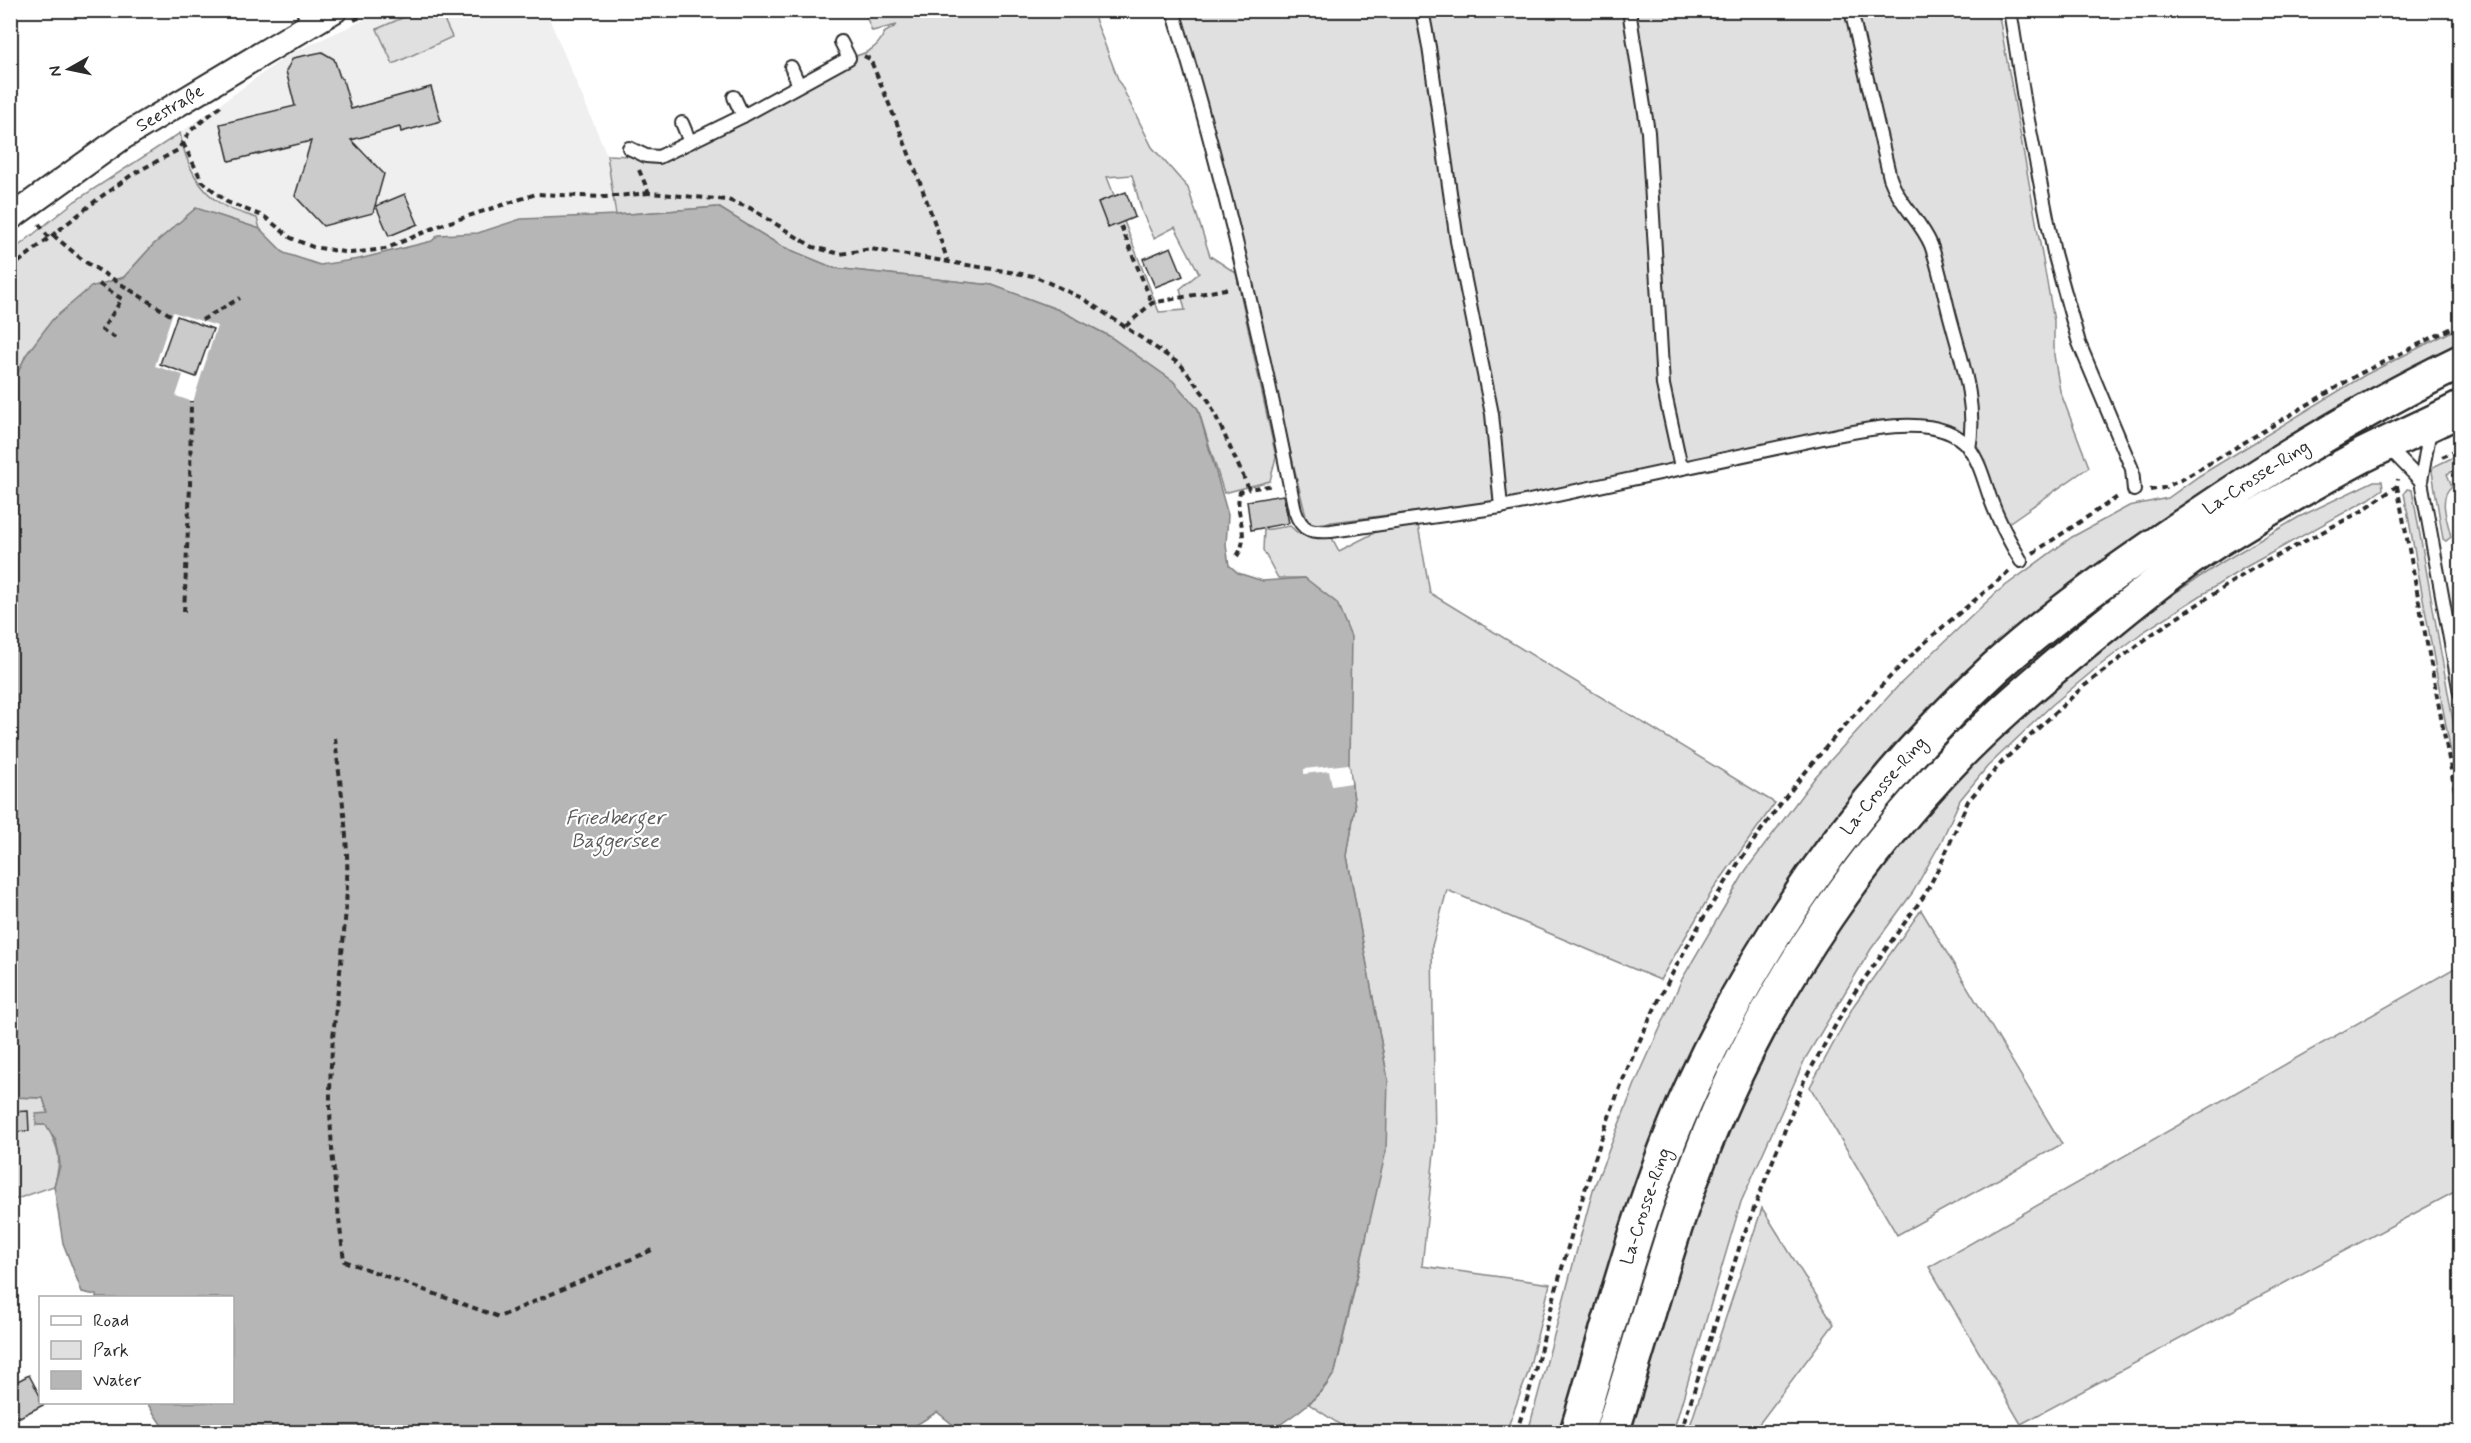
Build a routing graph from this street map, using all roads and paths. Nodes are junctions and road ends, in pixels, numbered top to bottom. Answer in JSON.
{"nodes":[{"id":1,"x":375,"y":10,"type":"edge"},
{"id":2,"x":1173,"y":10,"type":"edge"},
{"id":3,"x":1422,"y":10,"type":"edge"},
{"id":4,"x":1629,"y":10,"type":"edge"},
{"id":5,"x":1851,"y":10,"type":"edge"},
{"id":6,"x":2010,"y":10,"type":"edge"},
{"id":7,"x":340,"y":17,"type":"edge"},
{"id":8,"x":306,"y":18,"type":"edge"},
{"id":9,"x":841,"y":42,"type":"dead end"},
{"id":10,"x":849,"y":58,"type":"junction"},
{"id":11,"x":791,"y":68,"type":"dead end"},
{"id":12,"x":800,"y":85,"type":"junction"},
{"id":13,"x":734,"y":97,"type":"dead end"},
{"id":14,"x":226,"y":102,"type":"dead end"},
{"id":15,"x":743,"y":116,"type":"junction"},
{"id":16,"x":682,"y":123,"type":"dead end"},
{"id":17,"x":690,"y":142,"type":"junction"},
{"id":18,"x":183,"y":143,"type":"junction"},
{"id":19,"x":629,"y":148,"type":"joint"},
{"id":20,"x":650,"y":193,"type":"junction"},
{"id":21,"x":10,"y":218,"type":"edge"},
{"id":22,"x":1121,"y":226,"type":"dead end"},
{"id":23,"x":53,"y":235,"type":"junction"},
{"id":24,"x":948,"y":262,"type":"junction"},
{"id":25,"x":10,"y":268,"type":"edge"},
{"id":26,"x":99,"y":284,"type":"dead end"},
{"id":27,"x":1246,"y":285,"type":"junction"},
{"id":28,"x":240,"y":298,"type":"dead end"},
{"id":29,"x":1152,"y":303,"type":"junction"},
{"id":30,"x":172,"y":316,"type":"dead end"},
{"id":31,"x":202,"y":320,"type":"dead end"},
{"id":32,"x":1126,"y":326,"type":"junction"},
{"id":33,"x":119,"y":340,"type":"dead end"},
{"id":34,"x":2460,"y":362,"type":"edge"},
{"id":35,"x":191,"y":401,"type":"dead end"},
{"id":36,"x":2460,"y":410,"type":"edge"},
{"id":37,"x":2431,"y":424,"type":"junction"},
{"id":38,"x":2386,"y":445,"type":"junction"},
{"id":39,"x":1969,"y":449,"type":"junction"},
{"id":40,"x":2460,"y":449,"type":"edge"},
{"id":41,"x":2425,"y":464,"type":"junction"},
{"id":42,"x":1681,"y":467,"type":"junction"},
{"id":43,"x":2409,"y":470,"type":"junction"},
{"id":44,"x":2421,"y":482,"type":"junction"},
{"id":45,"x":1268,"y":485,"type":"dead end"},
{"id":46,"x":2397,"y":486,"type":"junction"},
{"id":47,"x":1249,"y":489,"type":"junction"},
{"id":48,"x":2134,"y":490,"type":"dead end"},
{"id":49,"x":1501,"y":507,"type":"junction"},
{"id":50,"x":1237,"y":556,"type":"dead end"},
{"id":51,"x":2021,"y":561,"type":"dead end"},
{"id":52,"x":184,"y":612,"type":"dead end"},
{"id":53,"x":2460,"y":693,"type":"edge"},
{"id":54,"x":335,"y":738,"type":"dead end"},
{"id":55,"x":2460,"y":817,"type":"edge"},
{"id":56,"x":652,"y":1250,"type":"dead end"},
{"id":57,"x":1577,"y":1432,"type":"edge"},
{"id":58,"x":1612,"y":1432,"type":"edge"},
{"id":59,"x":1681,"y":1432,"type":"edge"}],
"edges":[{"from":1,"to":7,"type":"path"},
{"from":2,"to":27,"type":"lane"},
{"from":3,"to":49,"type":"lane"},
{"from":4,"to":42,"type":"lane"},
{"from":5,"to":39,"type":"lane"},
{"from":6,"to":48,"type":"lane"},
{"from":7,"to":8,"type":"street","name":"Seestraße"},
{"from":8,"to":21,"type":"street","name":"Seestraße"},
{"from":9,"to":10,"type":"lane"},
{"from":10,"to":12,"type":"lane"},
{"from":10,"to":24,"type":"path"},
{"from":11,"to":12,"type":"lane"},
{"from":12,"to":15,"type":"lane"},
{"from":13,"to":15,"type":"lane"},
{"from":14,"to":18,"type":"path"},
{"from":15,"to":17,"type":"lane"},
{"from":16,"to":17,"type":"lane"},
{"from":17,"to":19,"type":"lane"},
{"from":18,"to":20,"type":"path"},
{"from":18,"to":23,"type":"path"},
{"from":19,"to":20,"type":"path"},
{"from":20,"to":24,"type":"path"},
{"from":22,"to":29,"type":"path"},
{"from":23,"to":25,"type":"path"},
{"from":23,"to":30,"type":"path"},
{"from":24,"to":32,"type":"path"},
{"from":26,"to":33,"type":"path"},
{"from":27,"to":29,"type":"path"},
{"from":27,"to":49,"type":"lane"},
{"from":28,"to":31,"type":"path"},
{"from":29,"to":32,"type":"path"},
{"from":32,"to":47,"type":"path"},
{"from":34,"to":57,"type":"main road","name":"La-Crosse-Ring"},
{"from":35,"to":52,"type":"path"},
{"from":36,"to":37,"type":"main road","name":"La-Crosse-Ring"},
{"from":37,"to":38,"type":"main road","name":"La-Crosse-Ring"},
{"from":37,"to":41,"type":"lane"},
{"from":38,"to":43,"type":"lane"},
{"from":38,"to":58,"type":"main road","name":"La-Crosse-Ring"},
{"from":39,"to":42,"type":"lane"},
{"from":39,"to":51,"type":"lane"},
{"from":40,"to":41,"type":"path"},
{"from":41,"to":44,"type":"lane"},
{"from":42,"to":49,"type":"lane"},
{"from":43,"to":44,"type":"lane"},
{"from":43,"to":46,"type":"path"},
{"from":44,"to":53,"type":"lane"},
{"from":45,"to":47,"type":"path"},
{"from":46,"to":55,"type":"path"},
{"from":46,"to":59,"type":"path"},
{"from":47,"to":50,"type":"path"},
{"from":54,"to":56,"type":"path"}]}
